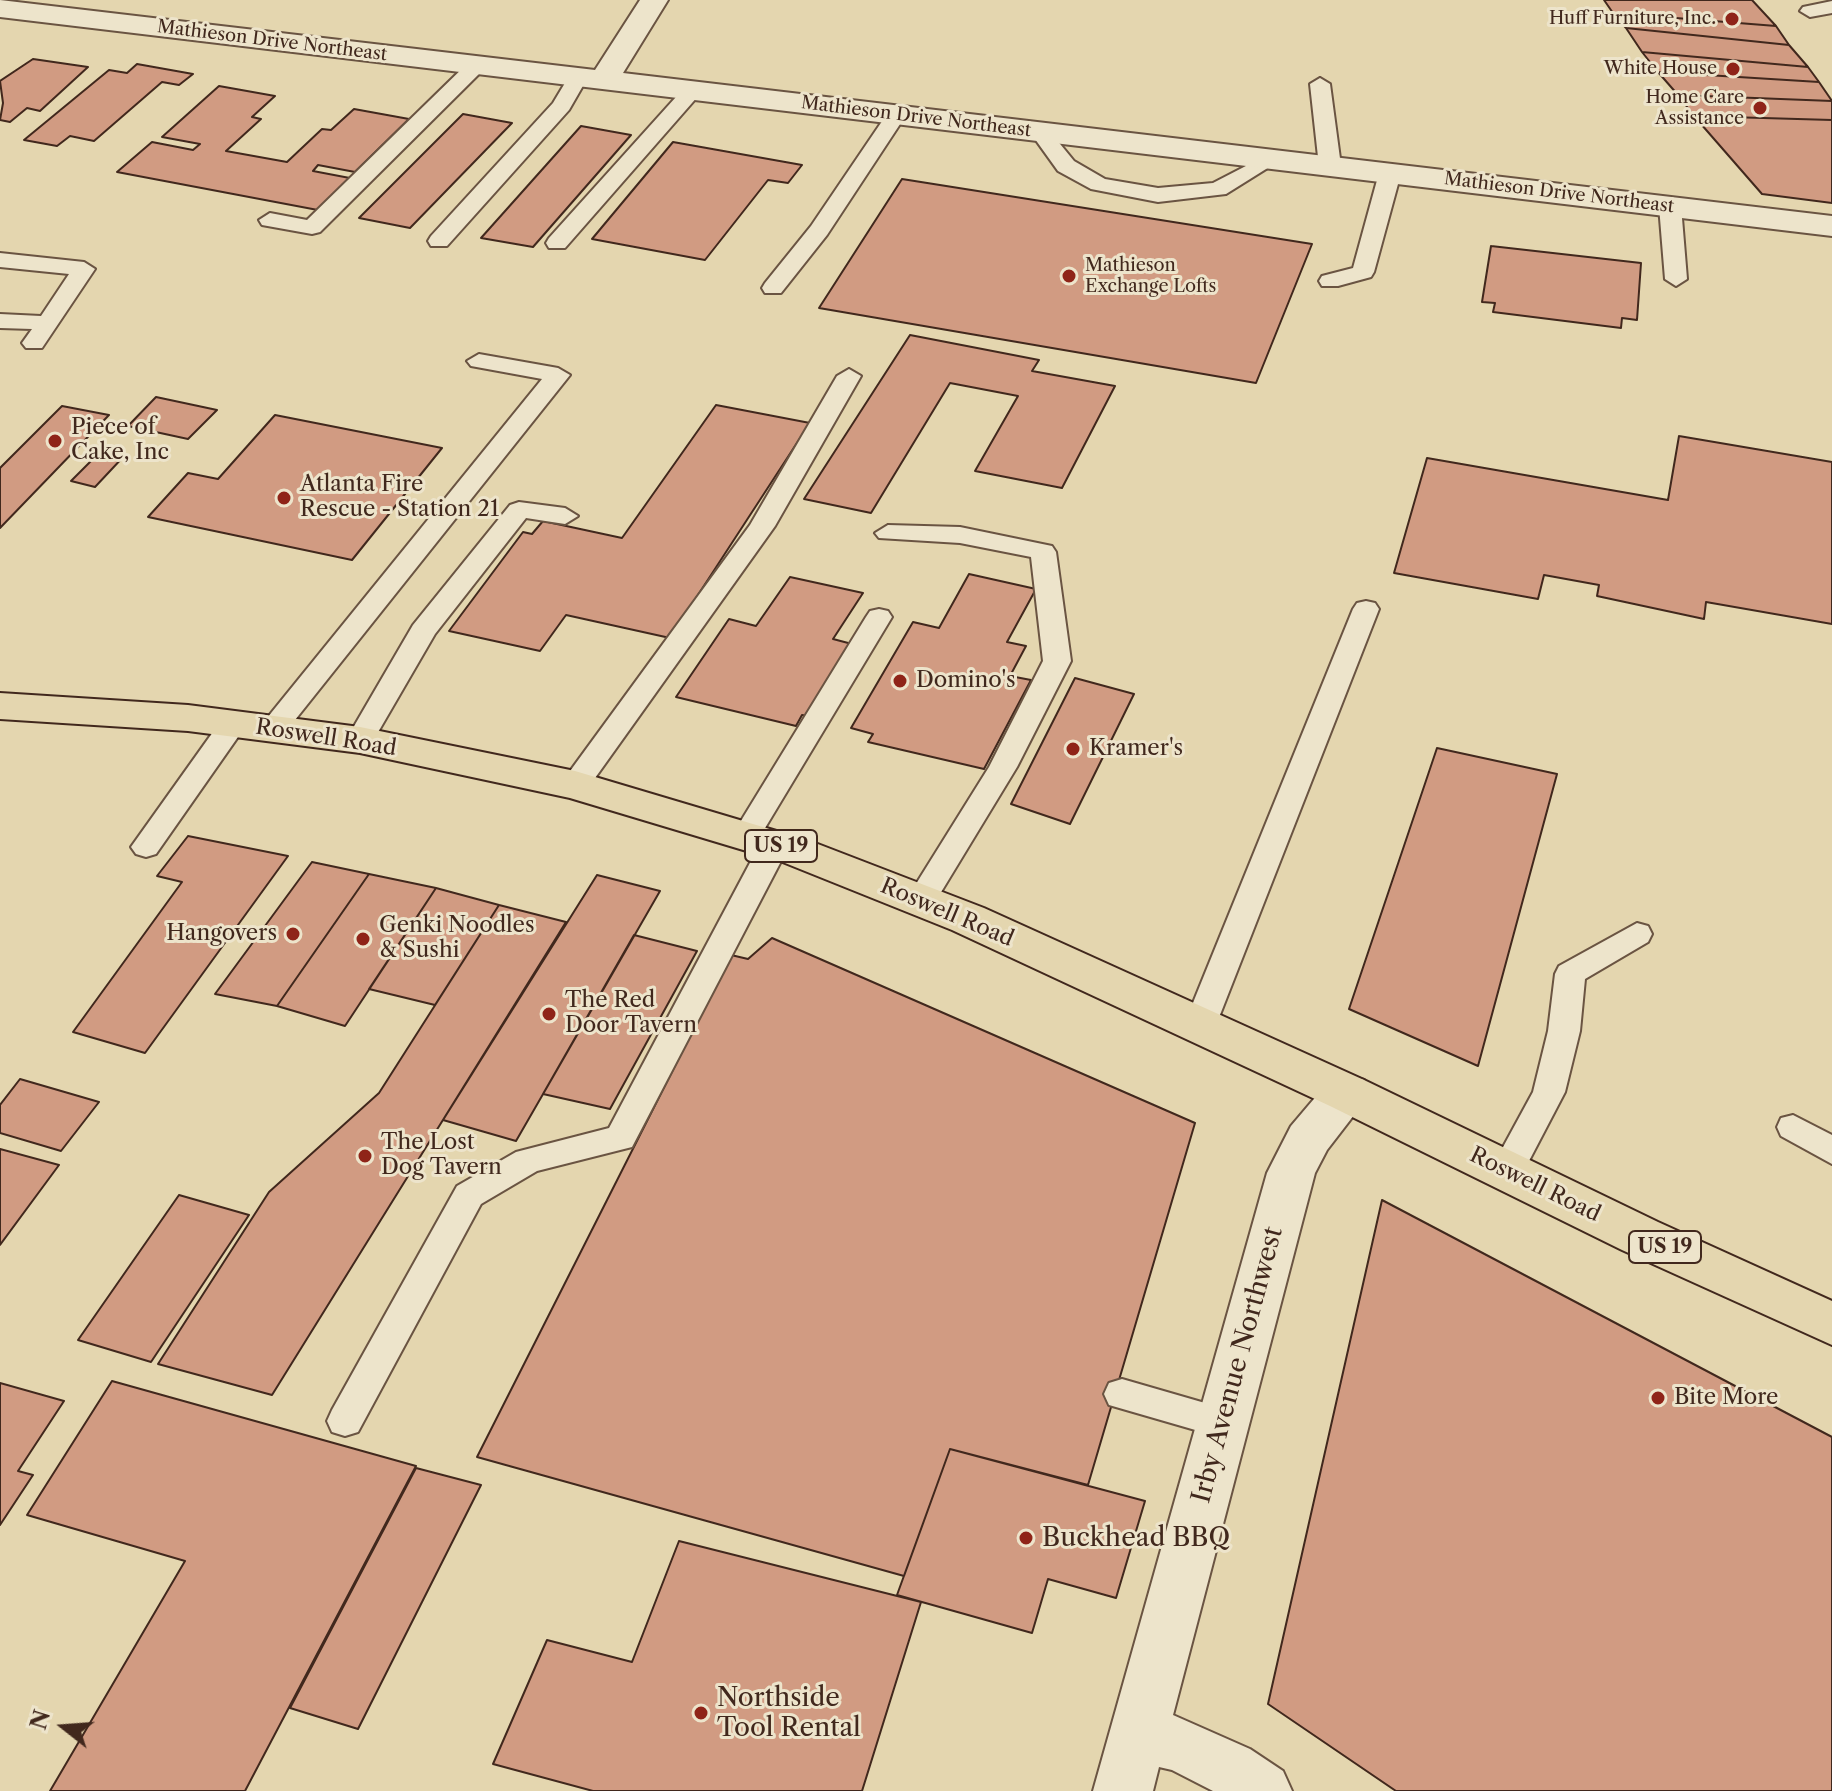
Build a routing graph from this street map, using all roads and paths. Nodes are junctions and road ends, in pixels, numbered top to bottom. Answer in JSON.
{"nodes":[{"id":1,"x":654,"y":0,"type":"edge"},
{"id":2,"x":1832,"y":7,"type":"edge"},
{"id":3,"x":0,"y":8,"type":"edge"},
{"id":4,"x":1810,"y":11,"type":"dead end"},
{"id":5,"x":477,"y":65,"type":"junction"},
{"id":6,"x":591,"y":79,"type":"junction"},
{"id":7,"x":1320,"y":84,"type":"dead end"},
{"id":8,"x":692,"y":91,"type":"junction"},
{"id":9,"x":896,"y":115,"type":"junction"},
{"id":10,"x":1040,"y":132,"type":"junction"},
{"id":11,"x":1271,"y":159,"type":"junction"},
{"id":12,"x":1330,"y":166,"type":"junction"},
{"id":13,"x":1390,"y":173,"type":"junction"},
{"id":14,"x":1670,"y":206,"type":"junction"},
{"id":15,"x":270,"y":220,"type":"dead end"},
{"id":16,"x":1832,"y":226,"type":"edge"},
{"id":17,"x":439,"y":241,"type":"dead end"},
{"id":18,"x":557,"y":243,"type":"dead end"},
{"id":19,"x":0,"y":260,"type":"edge"},
{"id":20,"x":1676,"y":279,"type":"dead end"},
{"id":21,"x":1330,"y":281,"type":"dead end"},
{"id":22,"x":773,"y":288,"type":"dead end"},
{"id":23,"x":0,"y":321,"type":"edge"},
{"id":24,"x":479,"y":361,"type":"dead end"},
{"id":25,"x":849,"y":376,"type":"dead end"},
{"id":26,"x":565,"y":516,"type":"dead end"},
{"id":27,"x":888,"y":533,"type":"dead end"},
{"id":28,"x":1366,"y":609,"type":"dead end"},
{"id":29,"x":879,"y":617,"type":"dead end"},
{"id":30,"x":0,"y":706,"type":"edge"},
{"id":31,"x":253,"y":727,"type":"junction"},
{"id":32,"x":360,"y":740,"type":"junction"},
{"id":33,"x":575,"y":785,"type":"junction"},
{"id":34,"x":760,"y":840,"type":"junction"},
{"id":35,"x":146,"y":847,"type":"dead end"},
{"id":36,"x":921,"y":900,"type":"junction"},
{"id":37,"x":1637,"y":934,"type":"dead end"},
{"id":38,"x":1200,"y":1025,"type":"junction"},
{"id":39,"x":1347,"y":1093,"type":"junction"},
{"id":40,"x":1793,"y":1127,"type":"dead end"},
{"id":41,"x":1832,"y":1151,"type":"edge"},
{"id":42,"x":1507,"y":1171,"type":"junction"},
{"id":43,"x":1832,"y":1324,"type":"edge"},
{"id":44,"x":1122,"y":1394,"type":"dead end"},
{"id":45,"x":345,"y":1421,"type":"dead end"},
{"id":46,"x":1223,"y":1423,"type":"junction"},
{"id":47,"x":1138,"y":1736,"type":"junction"},
{"id":48,"x":1123,"y":1791,"type":"edge"},
{"id":49,"x":1262,"y":1791,"type":"edge"}],
"edges":[{"from":1,"to":6,"type":"street"},
{"from":2,"to":4,"type":"lane"},
{"from":3,"to":5,"type":"street","name":"Mathieson Drive Northeast"},
{"from":5,"to":6,"type":"street","name":"Mathieson Drive Northeast"},
{"from":5,"to":15,"type":"lane"},
{"from":6,"to":8,"type":"street","name":"Mathieson Drive Northeast"},
{"from":6,"to":17,"type":"lane"},
{"from":7,"to":12,"type":"lane"},
{"from":8,"to":9,"type":"street","name":"Mathieson Drive Northeast"},
{"from":8,"to":18,"type":"lane"},
{"from":9,"to":10,"type":"street","name":"Mathieson Drive Northeast"},
{"from":9,"to":22,"type":"lane"},
{"from":10,"to":11,"type":"street","name":"Mathieson Drive Northeast"},
{"from":10,"to":11,"type":"lane"},
{"from":11,"to":12,"type":"street","name":"Mathieson Drive Northeast"},
{"from":12,"to":13,"type":"street","name":"Mathieson Drive Northeast"},
{"from":13,"to":14,"type":"street","name":"Mathieson Drive Northeast"},
{"from":13,"to":21,"type":"lane"},
{"from":14,"to":16,"type":"street","name":"Mathieson Drive Northeast"},
{"from":14,"to":20,"type":"lane"},
{"from":19,"to":23,"type":"lane"},
{"from":24,"to":31,"type":"lane"},
{"from":25,"to":33,"type":"lane"},
{"from":26,"to":32,"type":"lane"},
{"from":27,"to":36,"type":"lane"},
{"from":28,"to":38,"type":"lane"},
{"from":29,"to":34,"type":"lane"},
{"from":30,"to":31,"type":"main road","name":"Roswell Road","number":"US 19"},
{"from":31,"to":32,"type":"main road","name":"Roswell Road","number":"US 19"},
{"from":31,"to":35,"type":"lane"},
{"from":32,"to":33,"type":"main road","name":"Roswell Road","number":"US 19"},
{"from":33,"to":34,"type":"main road","name":"Roswell Road","number":"US 19"},
{"from":34,"to":36,"type":"main road","name":"Roswell Road","number":"US 19"},
{"from":34,"to":45,"type":"lane"},
{"from":36,"to":38,"type":"main road","name":"Roswell Road","number":"US 19"},
{"from":37,"to":42,"type":"lane"},
{"from":38,"to":39,"type":"main road","name":"Roswell Road","number":"US 19"},
{"from":39,"to":42,"type":"main road","name":"Roswell Road","number":"US 19"},
{"from":39,"to":46,"type":"street","name":"Irby Avenue Northwest"},
{"from":40,"to":41,"type":"lane"},
{"from":42,"to":43,"type":"main road","name":"Roswell Road","number":"US 19"},
{"from":44,"to":46,"type":"lane"},
{"from":46,"to":47,"type":"street","name":"Irby Avenue Northwest"},
{"from":47,"to":48,"type":"street","name":"Irby Avenue Northwest"},
{"from":47,"to":49,"type":"street"}]}
